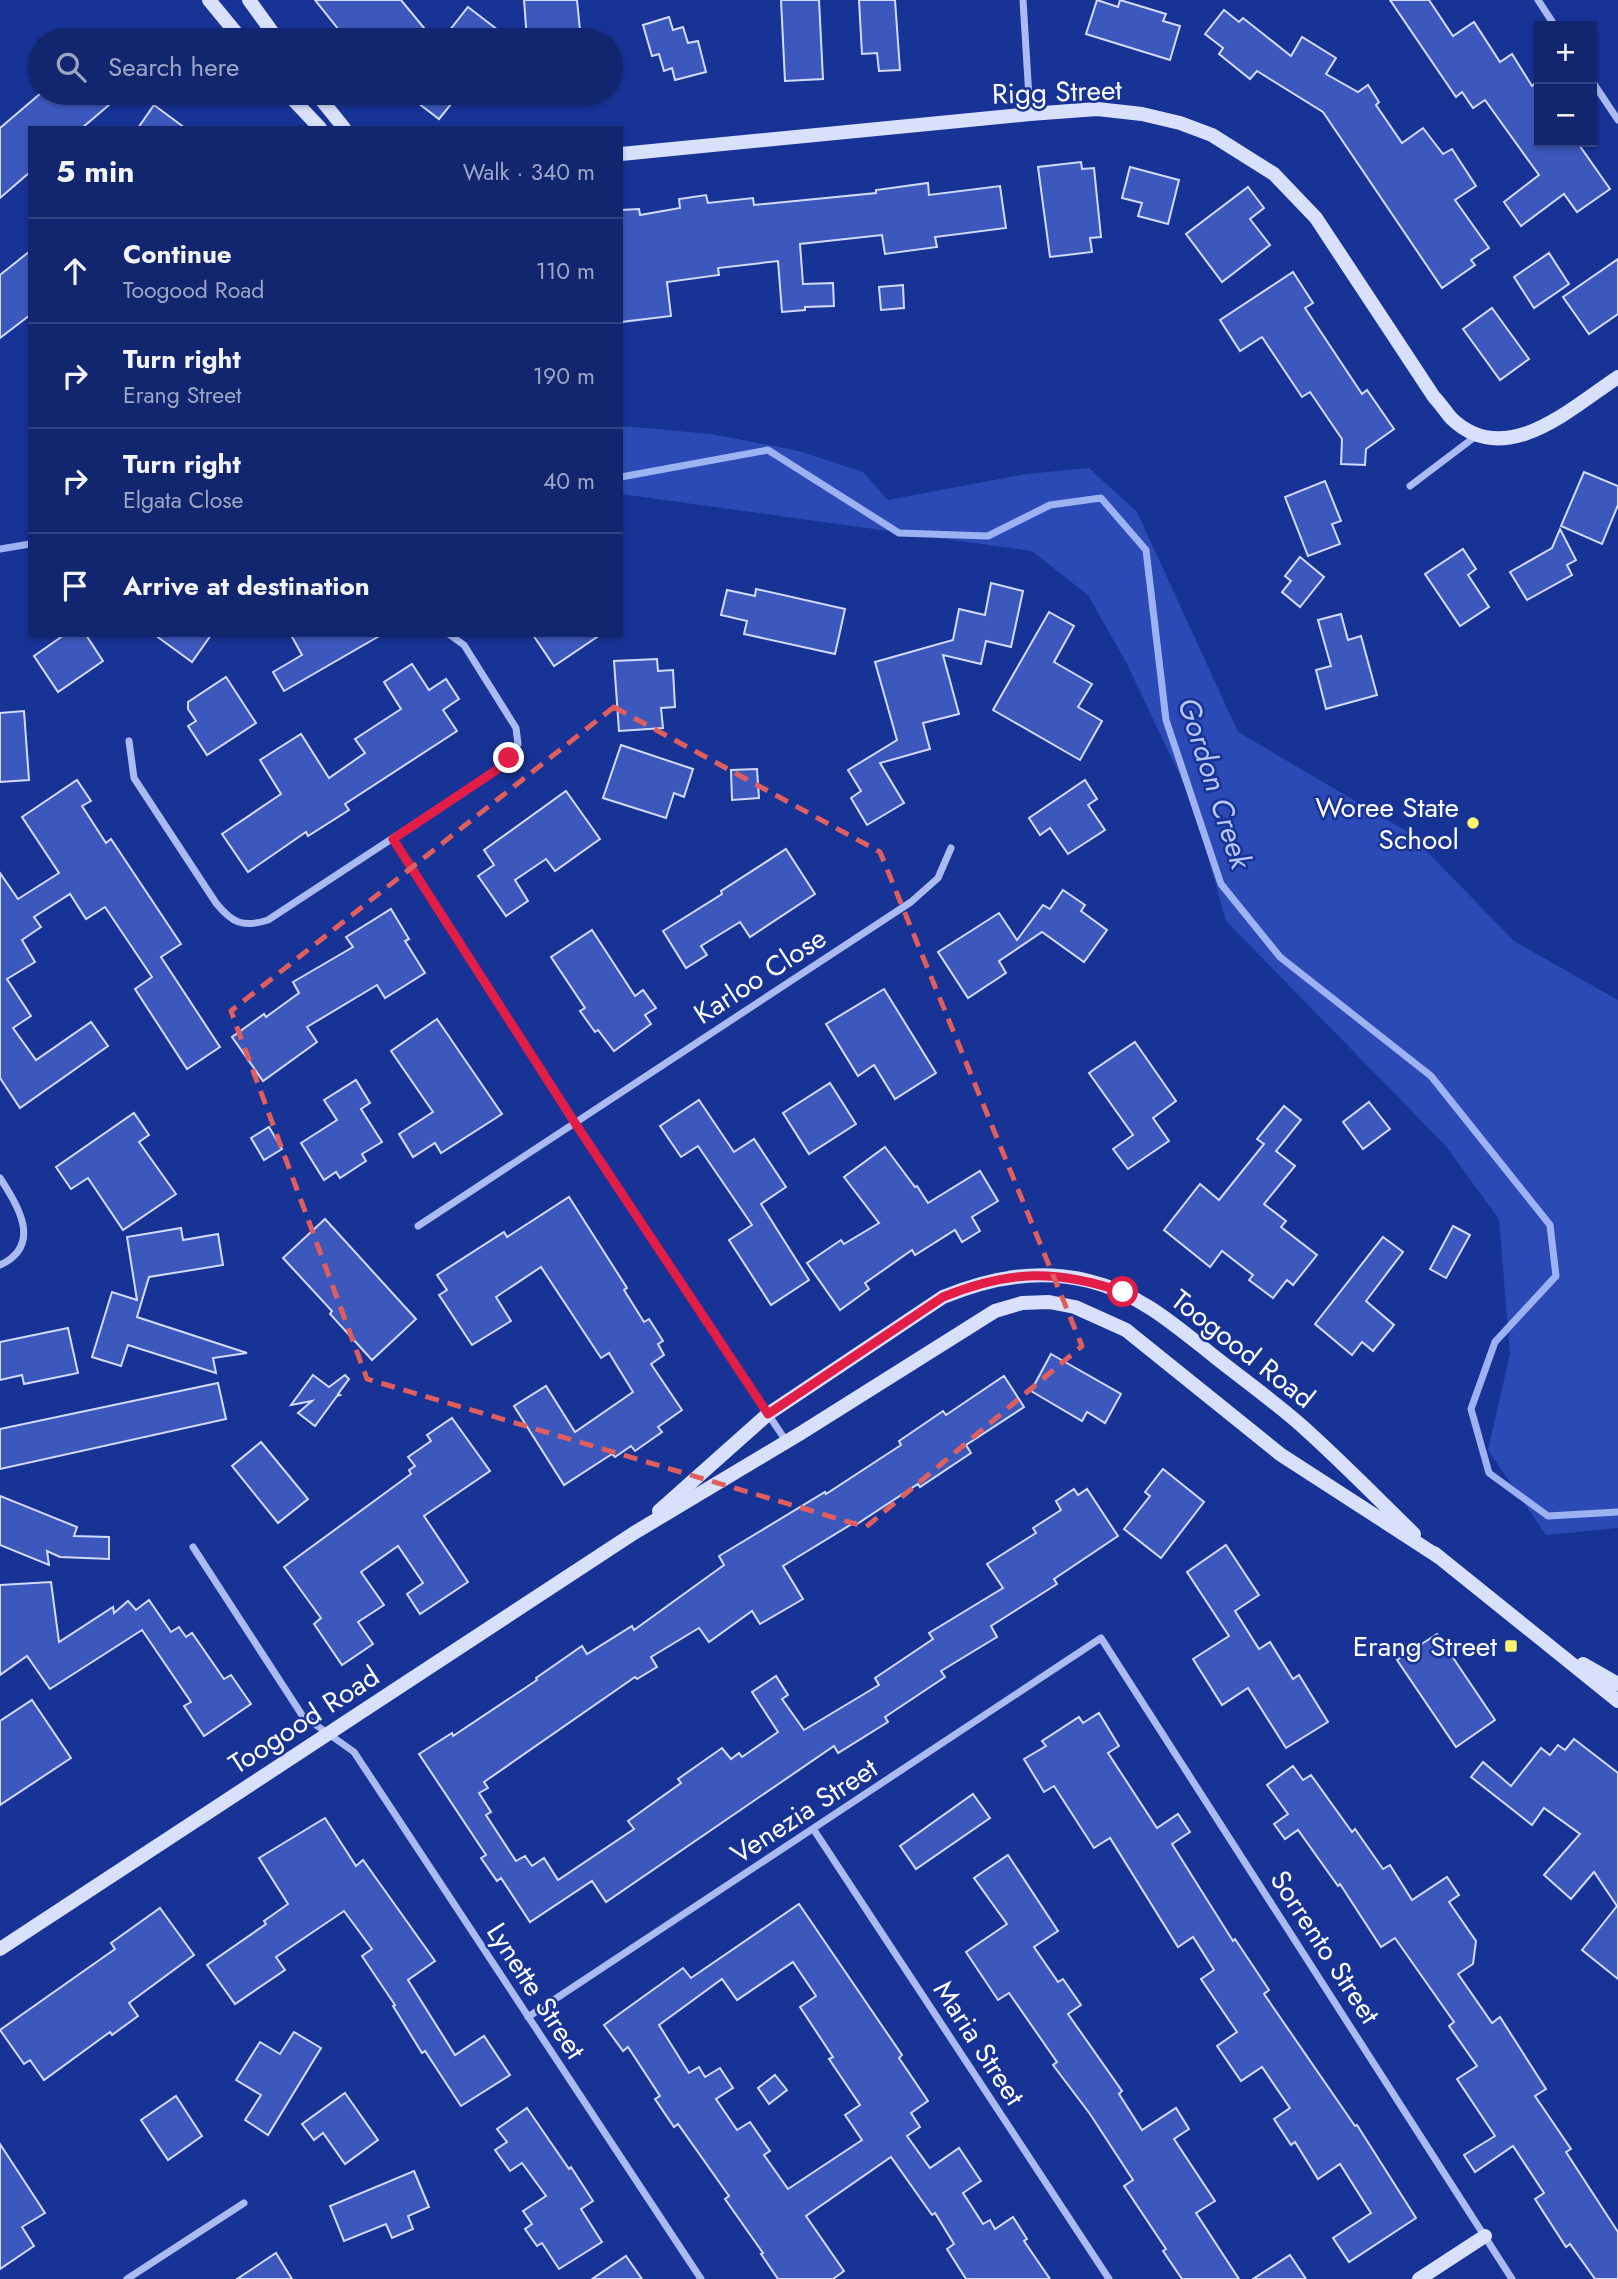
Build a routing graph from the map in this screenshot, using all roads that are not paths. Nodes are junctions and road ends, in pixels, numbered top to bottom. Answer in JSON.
{"nodes":[{"id":1,"x":209,"y":0,"type":"edge"},
{"id":2,"x":249,"y":0,"type":"edge"},
{"id":3,"x":1023,"y":0,"type":"edge"},
{"id":4,"x":1538,"y":0,"type":"edge"},
{"id":5,"x":1552,"y":21,"type":"edge"},
{"id":6,"x":232,"y":28,"type":"edge"},
{"id":7,"x":269,"y":28,"type":"edge"},
{"id":8,"x":1595,"y":84,"type":"edge"},
{"id":9,"x":298,"y":105,"type":"edge"},
{"id":10,"x":326,"y":105,"type":"edge"},
{"id":11,"x":1030,"y":114,"type":"junction"},
{"id":12,"x":1618,"y":120,"type":"edge"},
{"id":13,"x":318,"y":126,"type":"edge"},
{"id":14,"x":342,"y":126,"type":"edge"},
{"id":15,"x":623,"y":154,"type":"edge"},
{"id":16,"x":1618,"y":377,"type":"edge"},
{"id":17,"x":1478,"y":435,"type":"junction"},
{"id":18,"x":1410,"y":486,"type":"dead end"},
{"id":19,"x":453,"y":637,"type":"edge"},
{"id":20,"x":129,"y":741,"type":"dead end"},
{"id":21,"x":393,"y":839,"type":"junction"},
{"id":22,"x":951,"y":848,"type":"dead end"},
{"id":23,"x":575,"y":1123,"type":"junction"},
{"id":24,"x":0,"y":1178,"type":"edge"},
{"id":25,"x":418,"y":1226,"type":"dead end"},
{"id":26,"x":0,"y":1265,"type":"edge"},
{"id":27,"x":768,"y":1414,"type":"junction"},
{"id":28,"x":786,"y":1442,"type":"junction"},
{"id":29,"x":634,"y":1533,"type":"junction"},
{"id":30,"x":193,"y":1547,"type":"dead end"},
{"id":31,"x":1439,"y":1557,"type":"junction"},
{"id":32,"x":1537,"y":1636,"type":"junction"},
{"id":33,"x":1101,"y":1638,"type":"joint"},
{"id":34,"x":1618,"y":1684,"type":"edge"},
{"id":35,"x":1618,"y":1701,"type":"edge"},
{"id":36,"x":327,"y":1734,"type":"junction"},
{"id":37,"x":814,"y":1830,"type":"junction"},
{"id":38,"x":0,"y":1949,"type":"edge"},
{"id":39,"x":528,"y":2017,"type":"junction"},
{"id":40,"x":244,"y":2203,"type":"dead end"},
{"id":41,"x":1485,"y":2236,"type":"junction"},
{"id":42,"x":127,"y":2279,"type":"edge"},
{"id":43,"x":701,"y":2279,"type":"edge"},
{"id":44,"x":1109,"y":2279,"type":"edge"},
{"id":45,"x":1419,"y":2279,"type":"edge"},
{"id":46,"x":1512,"y":2279,"type":"edge"}],
"edges":[{"from":1,"to":6,"type":"street"},
{"from":2,"to":7,"type":"street"},
{"from":3,"to":11,"type":"street"},
{"from":4,"to":5,"type":"street"},
{"from":8,"to":12,"type":"street"},
{"from":9,"to":13,"type":"street"},
{"from":10,"to":14,"type":"street"},
{"from":11,"to":15,"type":"street","name":"Rigg Street"},
{"from":11,"to":17,"type":"street","name":"Rigg Street"},
{"from":16,"to":17,"type":"street","name":"Rigg Street"},
{"from":17,"to":18,"type":"street"},
{"from":19,"to":21,"type":"street"},
{"from":20,"to":21,"type":"street"},
{"from":21,"to":23,"type":"street"},
{"from":22,"to":23,"type":"street","name":"Karloo Close"},
{"from":23,"to":25,"type":"street","name":"Karloo Close"},
{"from":23,"to":27,"type":"street"},
{"from":24,"to":26,"type":"street"},
{"from":27,"to":28,"type":"street"},
{"from":27,"to":29,"type":"street","name":"Toogood Road"},
{"from":27,"to":31,"type":"street","name":"Toogood Road"},
{"from":28,"to":29,"type":"street","name":"Toogood Road"},
{"from":28,"to":31,"type":"street","name":"Toogood Road"},
{"from":29,"to":36,"type":"street","name":"Toogood Road"},
{"from":30,"to":36,"type":"street","name":"Lynette Street"},
{"from":31,"to":32,"type":"street","name":"Toogood Road"},
{"from":32,"to":34,"type":"street"},
{"from":32,"to":35,"type":"street","name":"Toogood Road"},
{"from":33,"to":37,"type":"street","name":"Venezia Street"},
{"from":33,"to":41,"type":"street","name":"Sorrento Street"},
{"from":36,"to":38,"type":"street","name":"Toogood Road"},
{"from":36,"to":39,"type":"street","name":"Lynette Street"},
{"from":37,"to":39,"type":"street","name":"Venezia Street"},
{"from":37,"to":44,"type":"street","name":"Maria Street"},
{"from":39,"to":43,"type":"street","name":"Lynette Street"},
{"from":40,"to":42,"type":"street"},
{"from":41,"to":45,"type":"street"},
{"from":41,"to":46,"type":"street","name":"Sorrento Street"}]}
